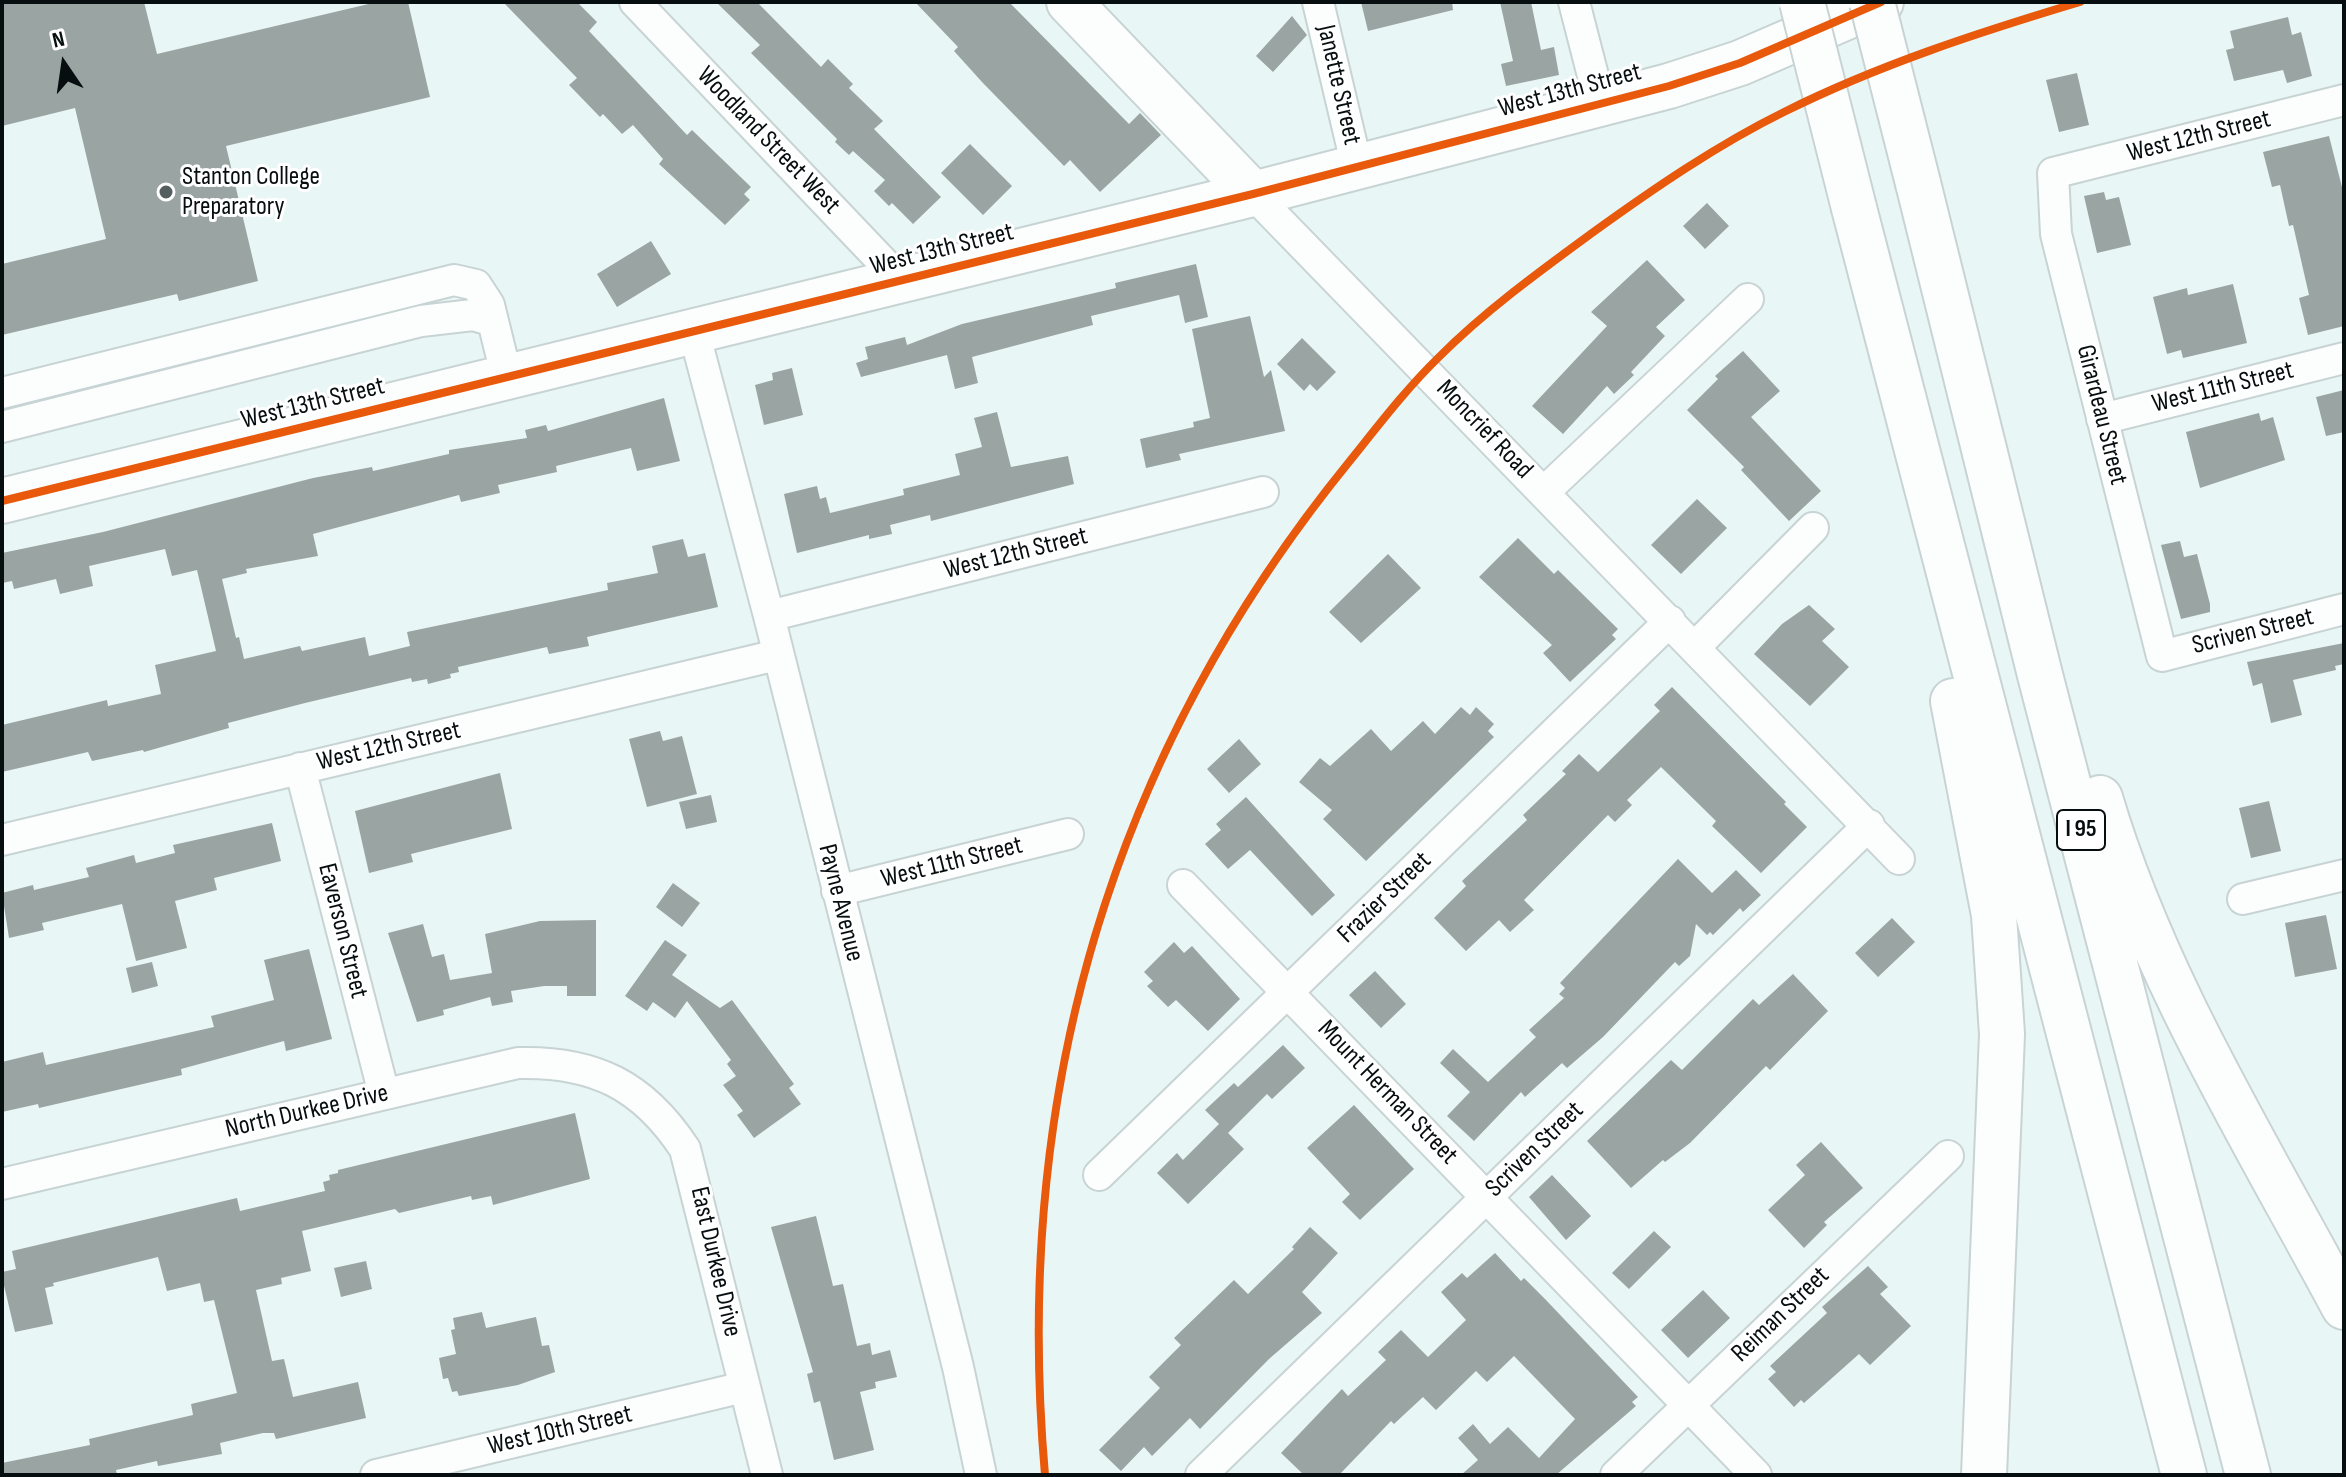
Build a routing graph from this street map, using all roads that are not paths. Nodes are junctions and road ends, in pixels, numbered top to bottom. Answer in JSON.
{"nodes":[{"id":1,"x":635,"y":2,"type":"edge"},
{"id":2,"x":1069,"y":2,"type":"edge"},
{"id":3,"x":1318,"y":2,"type":"edge"},
{"id":4,"x":1574,"y":2,"type":"edge"},
{"id":5,"x":1802,"y":2,"type":"edge"},
{"id":6,"x":1872,"y":2,"type":"edge"},
{"id":7,"x":1881,"y":2,"type":"edge"},
{"id":8,"x":2344,"y":100,"type":"edge"},
{"id":9,"x":1600,"y":103,"type":"junction"},
{"id":10,"x":1357,"y":167,"type":"junction"},
{"id":11,"x":2053,"y":173,"type":"joint"},
{"id":12,"x":1253,"y":194,"type":"junction"},
{"id":13,"x":901,"y":281,"type":"junction"},
{"id":14,"x":1748,"y":299,"type":"dead end"},
{"id":15,"x":493,"y":321,"type":"junction"},
{"id":16,"x":694,"y":332,"type":"junction"},
{"id":17,"x":2344,"y":358,"type":"edge"},
{"id":18,"x":507,"y":378,"type":"junction"},
{"id":19,"x":2,"y":393,"type":"edge"},
{"id":20,"x":2102,"y":419,"type":"junction"},
{"id":21,"x":2,"y":427,"type":"edge"},
{"id":22,"x":1263,"y":492,"type":"dead end"},
{"id":23,"x":1544,"y":492,"type":"junction"},
{"id":24,"x":2,"y":501,"type":"edge"},
{"id":25,"x":1813,"y":528,"type":"dead end"},
{"id":26,"x":1936,"y":528,"type":"junction"},
{"id":27,"x":2344,"y":609,"type":"edge"},
{"id":28,"x":769,"y":616,"type":"junction"},
{"id":29,"x":1670,"y":621,"type":"junction"},
{"id":30,"x":1695,"y":647,"type":"junction"},
{"id":31,"x":777,"y":655,"type":"junction"},
{"id":32,"x":2162,"y":656,"type":"joint"},
{"id":33,"x":2040,"y":675,"type":"junction"},
{"id":34,"x":300,"y":768,"type":"junction"},
{"id":35,"x":1869,"y":825,"type":"junction"},
{"id":36,"x":1068,"y":834,"type":"dead end"},
{"id":37,"x":2,"y":840,"type":"edge"},
{"id":38,"x":1899,"y":859,"type":"dead end"},
{"id":39,"x":2344,"y":875,"type":"edge"},
{"id":40,"x":1183,"y":885,"type":"dead end"},
{"id":41,"x":837,"y":891,"type":"junction"},
{"id":42,"x":2243,"y":899,"type":"dead end"},
{"id":43,"x":1288,"y":992,"type":"junction"},
{"id":44,"x":613,"y":1079,"type":"joint"},
{"id":45,"x":384,"y":1094,"type":"junction"},
{"id":46,"x":1948,"y":1156,"type":"dead end"},
{"id":47,"x":1099,"y":1175,"type":"dead end"},
{"id":48,"x":2,"y":1184,"type":"edge"},
{"id":49,"x":1488,"y":1197,"type":"junction"},
{"id":50,"x":2344,"y":1307,"type":"edge"},
{"id":51,"x":744,"y":1387,"type":"junction"},
{"id":52,"x":1688,"y":1405,"type":"junction"},
{"id":53,"x":376,"y":1475,"type":"edge"},
{"id":54,"x":767,"y":1475,"type":"edge"},
{"id":55,"x":981,"y":1475,"type":"edge"},
{"id":56,"x":1201,"y":1475,"type":"edge"},
{"id":57,"x":1616,"y":1475,"type":"edge"},
{"id":58,"x":1756,"y":1475,"type":"edge"},
{"id":59,"x":1984,"y":1475,"type":"edge"},
{"id":60,"x":2184,"y":1475,"type":"edge"},
{"id":61,"x":2248,"y":1475,"type":"edge"}],
"edges":[{"from":1,"to":13,"type":"street","name":"Woodland Street West"},
{"from":2,"to":12,"type":"main road","name":"Moncrief Road"},
{"from":3,"to":10,"type":"street","name":"Janette Street"},
{"from":4,"to":9,"type":"street"},
{"from":5,"to":26,"type":"main road","number":"I 95","bridge":true},
{"from":6,"to":33,"type":"main road","number":"I 95","bridge":true},
{"from":7,"to":9,"type":"main road","name":"West 13th Street"},
{"from":8,"to":11,"type":"street","name":"West 12th Street"},
{"from":9,"to":10,"type":"main road","name":"West 13th Street"},
{"from":10,"to":12,"type":"main road","name":"West 13th Street"},
{"from":11,"to":20,"type":"street","name":"Girardeau Street"},
{"from":12,"to":13,"type":"main road","name":"West 13th Street"},
{"from":12,"to":23,"type":"street","name":"Moncrief Road"},
{"from":13,"to":16,"type":"main road","name":"West 13th Street"},
{"from":14,"to":23,"type":"street"},
{"from":15,"to":18,"type":"street"},
{"from":15,"to":19,"type":"street"},
{"from":15,"to":21,"type":"street"},
{"from":16,"to":18,"type":"main road","name":"West 13th Street"},
{"from":16,"to":28,"type":"street","name":"Payne Avenue"},
{"from":17,"to":20,"type":"street","name":"West 11th Street"},
{"from":18,"to":24,"type":"main road","name":"West 13th Street"},
{"from":20,"to":32,"type":"street","name":"Girardeau Street"},
{"from":22,"to":28,"type":"street","name":"West 12th Street"},
{"from":23,"to":29,"type":"street","name":"Moncrief Road"},
{"from":25,"to":30,"type":"street"},
{"from":26,"to":59,"type":"main road"},
{"from":26,"to":60,"type":"main road","number":"I 95"},
{"from":27,"to":32,"type":"street","name":"Scriven Street"},
{"from":28,"to":31,"type":"street","name":"Payne Avenue"},
{"from":29,"to":30,"type":"street","name":"Moncrief Road"},
{"from":29,"to":43,"type":"street","name":"Frazier Street"},
{"from":30,"to":35,"type":"street","name":"Moncrief Road"},
{"from":31,"to":34,"type":"street","name":"West 12th Street"},
{"from":31,"to":41,"type":"street","name":"Payne Avenue"},
{"from":33,"to":50,"type":"main road"},
{"from":33,"to":61,"type":"main road","number":"I 95"},
{"from":34,"to":37,"type":"street","name":"West 12th Street"},
{"from":34,"to":45,"type":"street","name":"Eaverson Street"},
{"from":35,"to":38,"type":"street","name":"Moncrief Road"},
{"from":35,"to":49,"type":"street","name":"Scriven Street"},
{"from":36,"to":41,"type":"street","name":"West 11th Street"},
{"from":39,"to":42,"type":"street"},
{"from":40,"to":43,"type":"street","name":"Mount Herman Street"},
{"from":41,"to":55,"type":"street","name":"Payne Avenue"},
{"from":43,"to":47,"type":"street","name":"Frazier Street"},
{"from":43,"to":49,"type":"street","name":"Mount Herman Street"},
{"from":44,"to":45,"type":"street","name":"North Durkee Drive"},
{"from":44,"to":51,"type":"street","name":"East Durkee Drive"},
{"from":45,"to":48,"type":"street","name":"North Durkee Drive"},
{"from":46,"to":52,"type":"street","name":"Reiman Street"},
{"from":49,"to":52,"type":"street","name":"Mount Herman Street"},
{"from":49,"to":56,"type":"street","name":"Scriven Street"},
{"from":51,"to":53,"type":"street","name":"West 10th Street"},
{"from":51,"to":54,"type":"street","name":"East Durkee Drive"},
{"from":52,"to":57,"type":"street","name":"Reiman Street"},
{"from":52,"to":58,"type":"street","name":"Mount Herman Street"}]}
